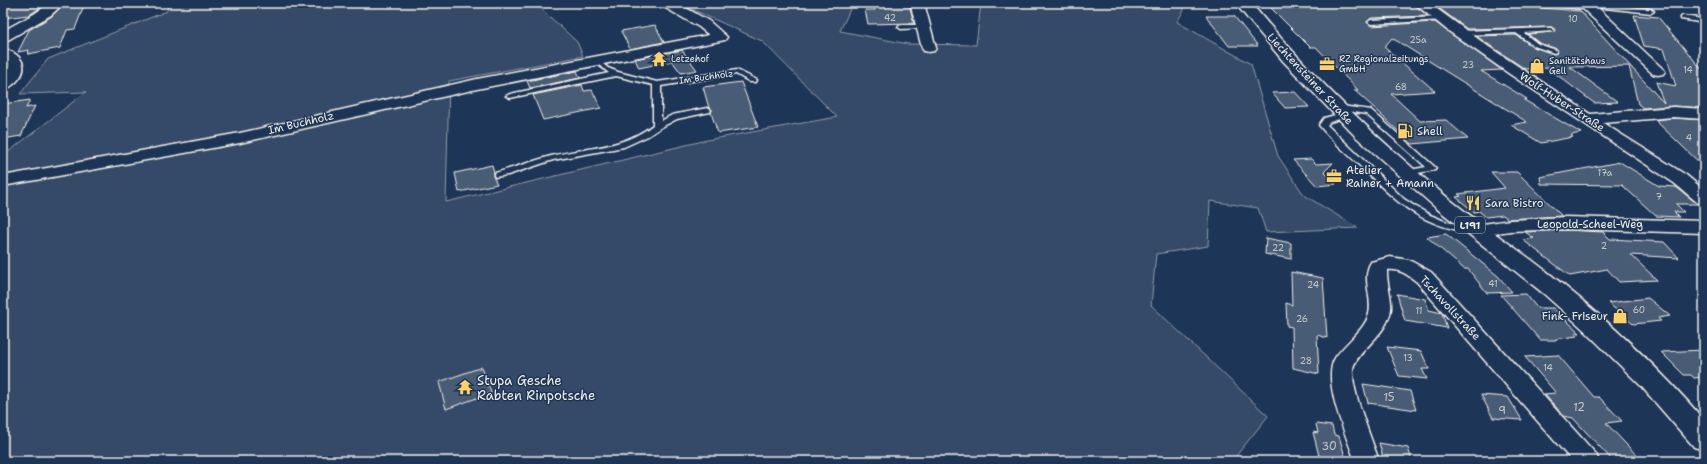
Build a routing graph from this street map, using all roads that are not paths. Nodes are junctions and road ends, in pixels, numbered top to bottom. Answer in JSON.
{"nodes":[{"id":1,"x":57,"y":3,"type":"edge"},
{"id":2,"x":667,"y":3,"type":"edge"},
{"id":3,"x":917,"y":3,"type":"edge"},
{"id":4,"x":1243,"y":3,"type":"edge"},
{"id":5,"x":1421,"y":3,"type":"edge"},
{"id":6,"x":1561,"y":3,"type":"edge"},
{"id":7,"x":1586,"y":4,"type":"edge"},
{"id":8,"x":1651,"y":11,"type":"dead end"},
{"id":9,"x":1683,"y":18,"type":"dead end"},
{"id":10,"x":1442,"y":19,"type":"junction"},
{"id":11,"x":1704,"y":21,"type":"edge"},
{"id":12,"x":1371,"y":22,"type":"dead end"},
{"id":13,"x":923,"y":27,"type":"junction"},
{"id":14,"x":901,"y":28,"type":"dead end"},
{"id":15,"x":1551,"y":30,"type":"dead end"},
{"id":16,"x":1517,"y":31,"type":"junction"},
{"id":17,"x":1460,"y":33,"type":"junction"},
{"id":18,"x":3,"y":37,"type":"edge"},
{"id":19,"x":929,"y":48,"type":"dead end"},
{"id":20,"x":1554,"y":51,"type":"dead end"},
{"id":21,"x":3,"y":52,"type":"edge"},
{"id":22,"x":597,"y":61,"type":"junction"},
{"id":23,"x":1658,"y":71,"type":"dead end"},
{"id":24,"x":616,"y":74,"type":"junction"},
{"id":25,"x":753,"y":80,"type":"dead end"},
{"id":26,"x":657,"y":84,"type":"junction"},
{"id":27,"x":3,"y":86,"type":"edge"},
{"id":28,"x":510,"y":96,"type":"dead end"},
{"id":29,"x":707,"y":110,"type":"dead end"},
{"id":30,"x":1338,"y":111,"type":"junction"},
{"id":31,"x":1704,"y":114,"type":"edge"},
{"id":32,"x":1587,"y":119,"type":"junction"},
{"id":33,"x":657,"y":126,"type":"junction"},
{"id":34,"x":498,"y":176,"type":"dead end"},
{"id":35,"x":3,"y":180,"type":"edge"},
{"id":36,"x":1704,"y":199,"type":"edge"},
{"id":37,"x":1704,"y":227,"type":"edge"},
{"id":38,"x":1477,"y":230,"type":"junction"},
{"id":39,"x":1704,"y":438,"type":"edge"},
{"id":40,"x":1367,"y":461,"type":"edge"},
{"id":41,"x":1587,"y":461,"type":"edge"}],
"edges":[{"from":1,"to":18,"type":"street"},
{"from":2,"to":22,"type":"street","name":"Im Buchholz"},
{"from":3,"to":13,"type":"street"},
{"from":4,"to":30,"type":"main road","name":"Liechtensteiner Straße","number":"L191"},
{"from":5,"to":10,"type":"street","name":"Wolf-Huber-Straße"},
{"from":6,"to":7,"type":"street"},
{"from":7,"to":8,"type":"lane"},
{"from":7,"to":23,"type":"street"},
{"from":9,"to":11,"type":"lane"},
{"from":10,"to":12,"type":"lane"},
{"from":10,"to":17,"type":"street","name":"Wolf-Huber-Straße"},
{"from":13,"to":14,"type":"lane"},
{"from":13,"to":19,"type":"street"},
{"from":15,"to":16,"type":"lane"},
{"from":16,"to":17,"type":"lane"},
{"from":16,"to":20,"type":"lane"},
{"from":17,"to":32,"type":"street","name":"Wolf-Huber-Straße"},
{"from":21,"to":27,"type":"street"},
{"from":22,"to":24,"type":"lane","name":"Im Buchholz"},
{"from":22,"to":35,"type":"street","name":"Im Buchholz"},
{"from":24,"to":26,"type":"lane","name":"Im Buchholz"},
{"from":24,"to":28,"type":"lane","name":"Im Buchholz"},
{"from":25,"to":26,"type":"lane","name":"Im Buchholz"},
{"from":26,"to":33,"type":"lane"},
{"from":29,"to":33,"type":"lane"},
{"from":30,"to":38,"type":"main road","name":"Liechtensteiner Straße","number":"L191"},
{"from":30,"to":38,"type":"lane"},
{"from":31,"to":32,"type":"street"},
{"from":32,"to":36,"type":"street","name":"Wolf-Huber-Straße"},
{"from":33,"to":34,"type":"lane"},
{"from":37,"to":38,"type":"street","name":"Leopold-Scheel-Weg"},
{"from":38,"to":39,"type":"main road","name":"Liechtensteiner Straße","number":"L191"},
{"from":40,"to":41,"type":"street","name":"Tschavollstraße"}]}
